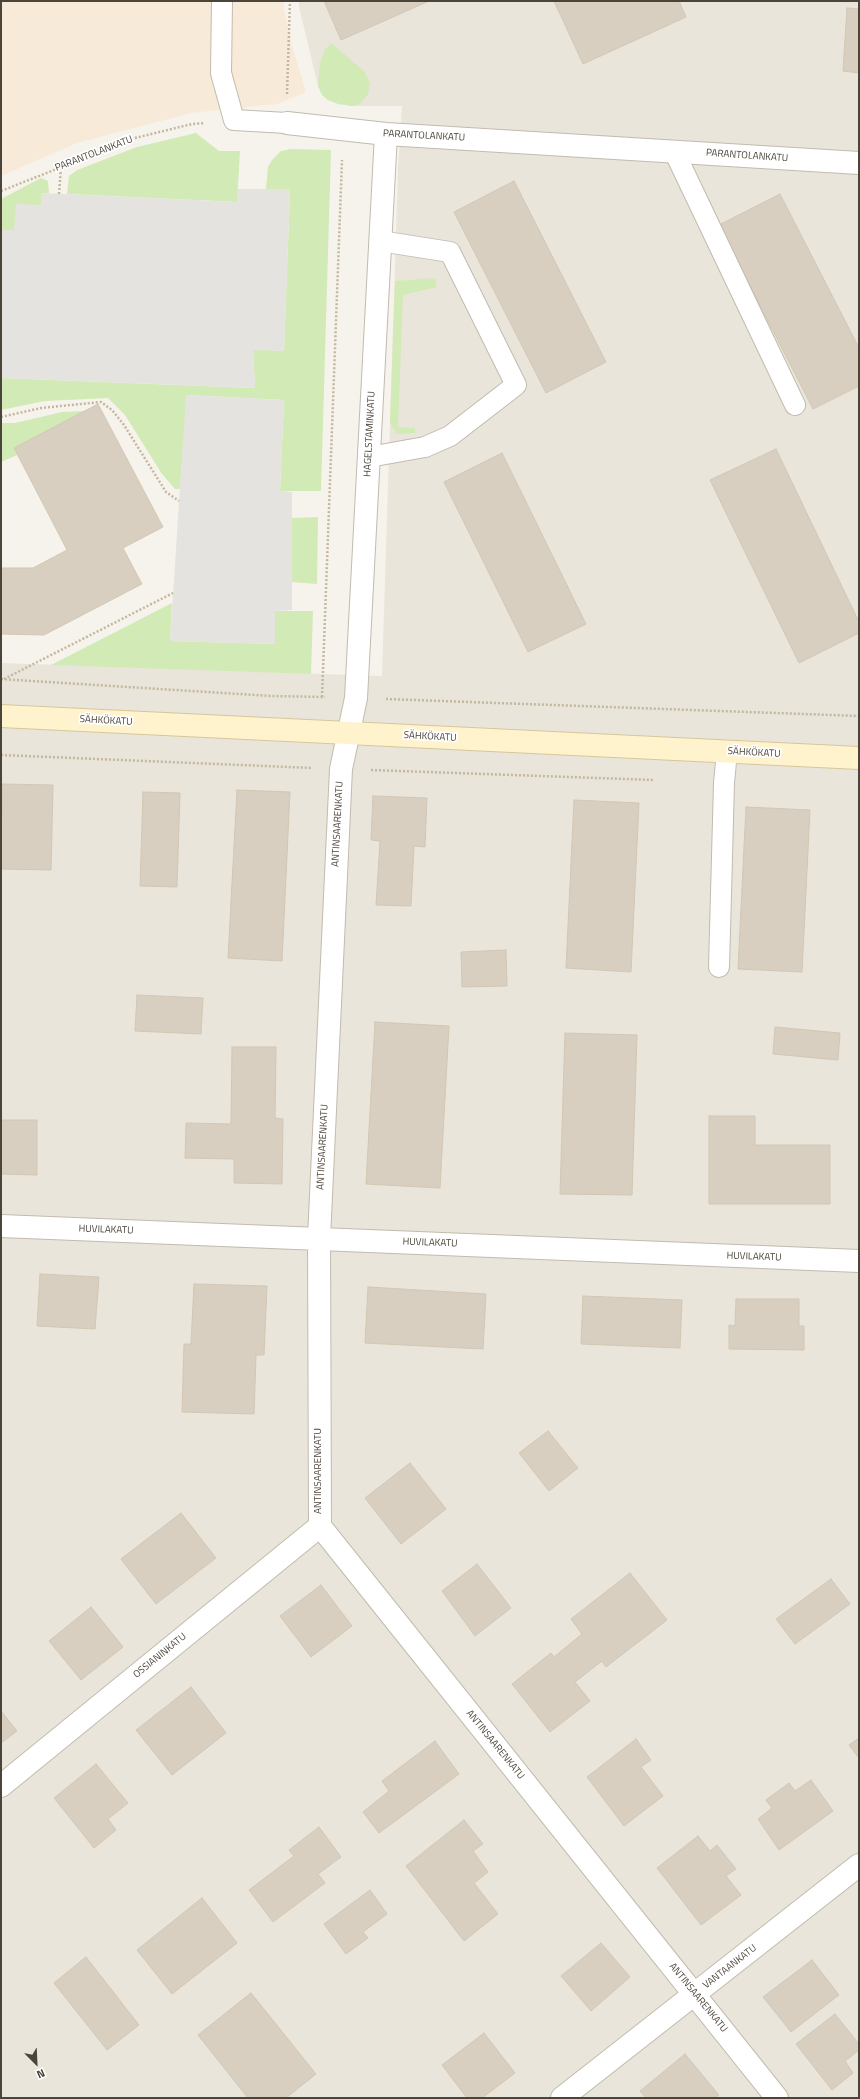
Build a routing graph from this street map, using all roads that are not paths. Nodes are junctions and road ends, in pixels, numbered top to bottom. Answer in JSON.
{"nodes":[{"id":1,"x":222,"y":1,"type":"edge"},
{"id":2,"x":287,"y":123,"type":"joint"},
{"id":3,"x":386,"y":134,"type":"junction"},
{"id":4,"x":674,"y":151,"type":"junction"},
{"id":5,"x":859,"y":163,"type":"edge"},
{"id":6,"x":380,"y":241,"type":"junction"},
{"id":7,"x":795,"y":405,"type":"dead end"},
{"id":8,"x":369,"y":458,"type":"junction"},
{"id":9,"x":1,"y":716,"type":"edge"},
{"id":10,"x":348,"y":733,"type":"junction"},
{"id":11,"x":727,"y":751,"type":"junction"},
{"id":12,"x":859,"y":758,"type":"edge"},
{"id":13,"x":719,"y":967,"type":"dead end"},
{"id":14,"x":1,"y":1226,"type":"edge"},
{"id":15,"x":319,"y":1238,"type":"junction"},
{"id":16,"x":859,"y":1261,"type":"edge"},
{"id":17,"x":320,"y":1526,"type":"junction"},
{"id":18,"x":1,"y":1786,"type":"edge"},
{"id":19,"x":859,"y":1865,"type":"edge"},
{"id":20,"x":695,"y":1994,"type":"junction"},
{"id":21,"x":562,"y":2098,"type":"edge"},
{"id":22,"x":777,"y":2098,"type":"edge"}],
"edges":[{"from":1,"to":2,"type":"lane","name":"PARANTOLANKATU"},
{"from":2,"to":3,"type":"street","name":"PARANTOLANKATU"},
{"from":3,"to":4,"type":"street","name":"PARANTOLANKATU"},
{"from":3,"to":6,"type":"street","name":"HAGELSTAMINKATU"},
{"from":4,"to":5,"type":"street","name":"PARANTOLANKATU"},
{"from":4,"to":7,"type":"lane"},
{"from":6,"to":8,"type":"street","name":"HAGELSTAMINKATU"},
{"from":6,"to":8,"type":"lane"},
{"from":8,"to":10,"type":"street","name":"HAGELSTAMINKATU"},
{"from":9,"to":10,"type":"street","name":"SÄHKÖKATU"},
{"from":10,"to":11,"type":"street","name":"SÄHKÖKATU"},
{"from":10,"to":15,"type":"street","name":"ANTINSAARENKATU"},
{"from":11,"to":12,"type":"street","name":"SÄHKÖKATU"},
{"from":11,"to":13,"type":"lane"},
{"from":14,"to":15,"type":"street","name":"HUVILAKATU"},
{"from":15,"to":16,"type":"street","name":"HUVILAKATU"},
{"from":15,"to":17,"type":"street","name":"ANTINSAARENKATU"},
{"from":17,"to":18,"type":"street","name":"OSSIANINKATU"},
{"from":17,"to":20,"type":"street","name":"ANTINSAARENKATU"},
{"from":19,"to":20,"type":"street","name":"VANTAANKATU"},
{"from":20,"to":21,"type":"street","name":"VANTAANKATU"},
{"from":20,"to":22,"type":"street","name":"ANTINSAARENKATU"}]}
